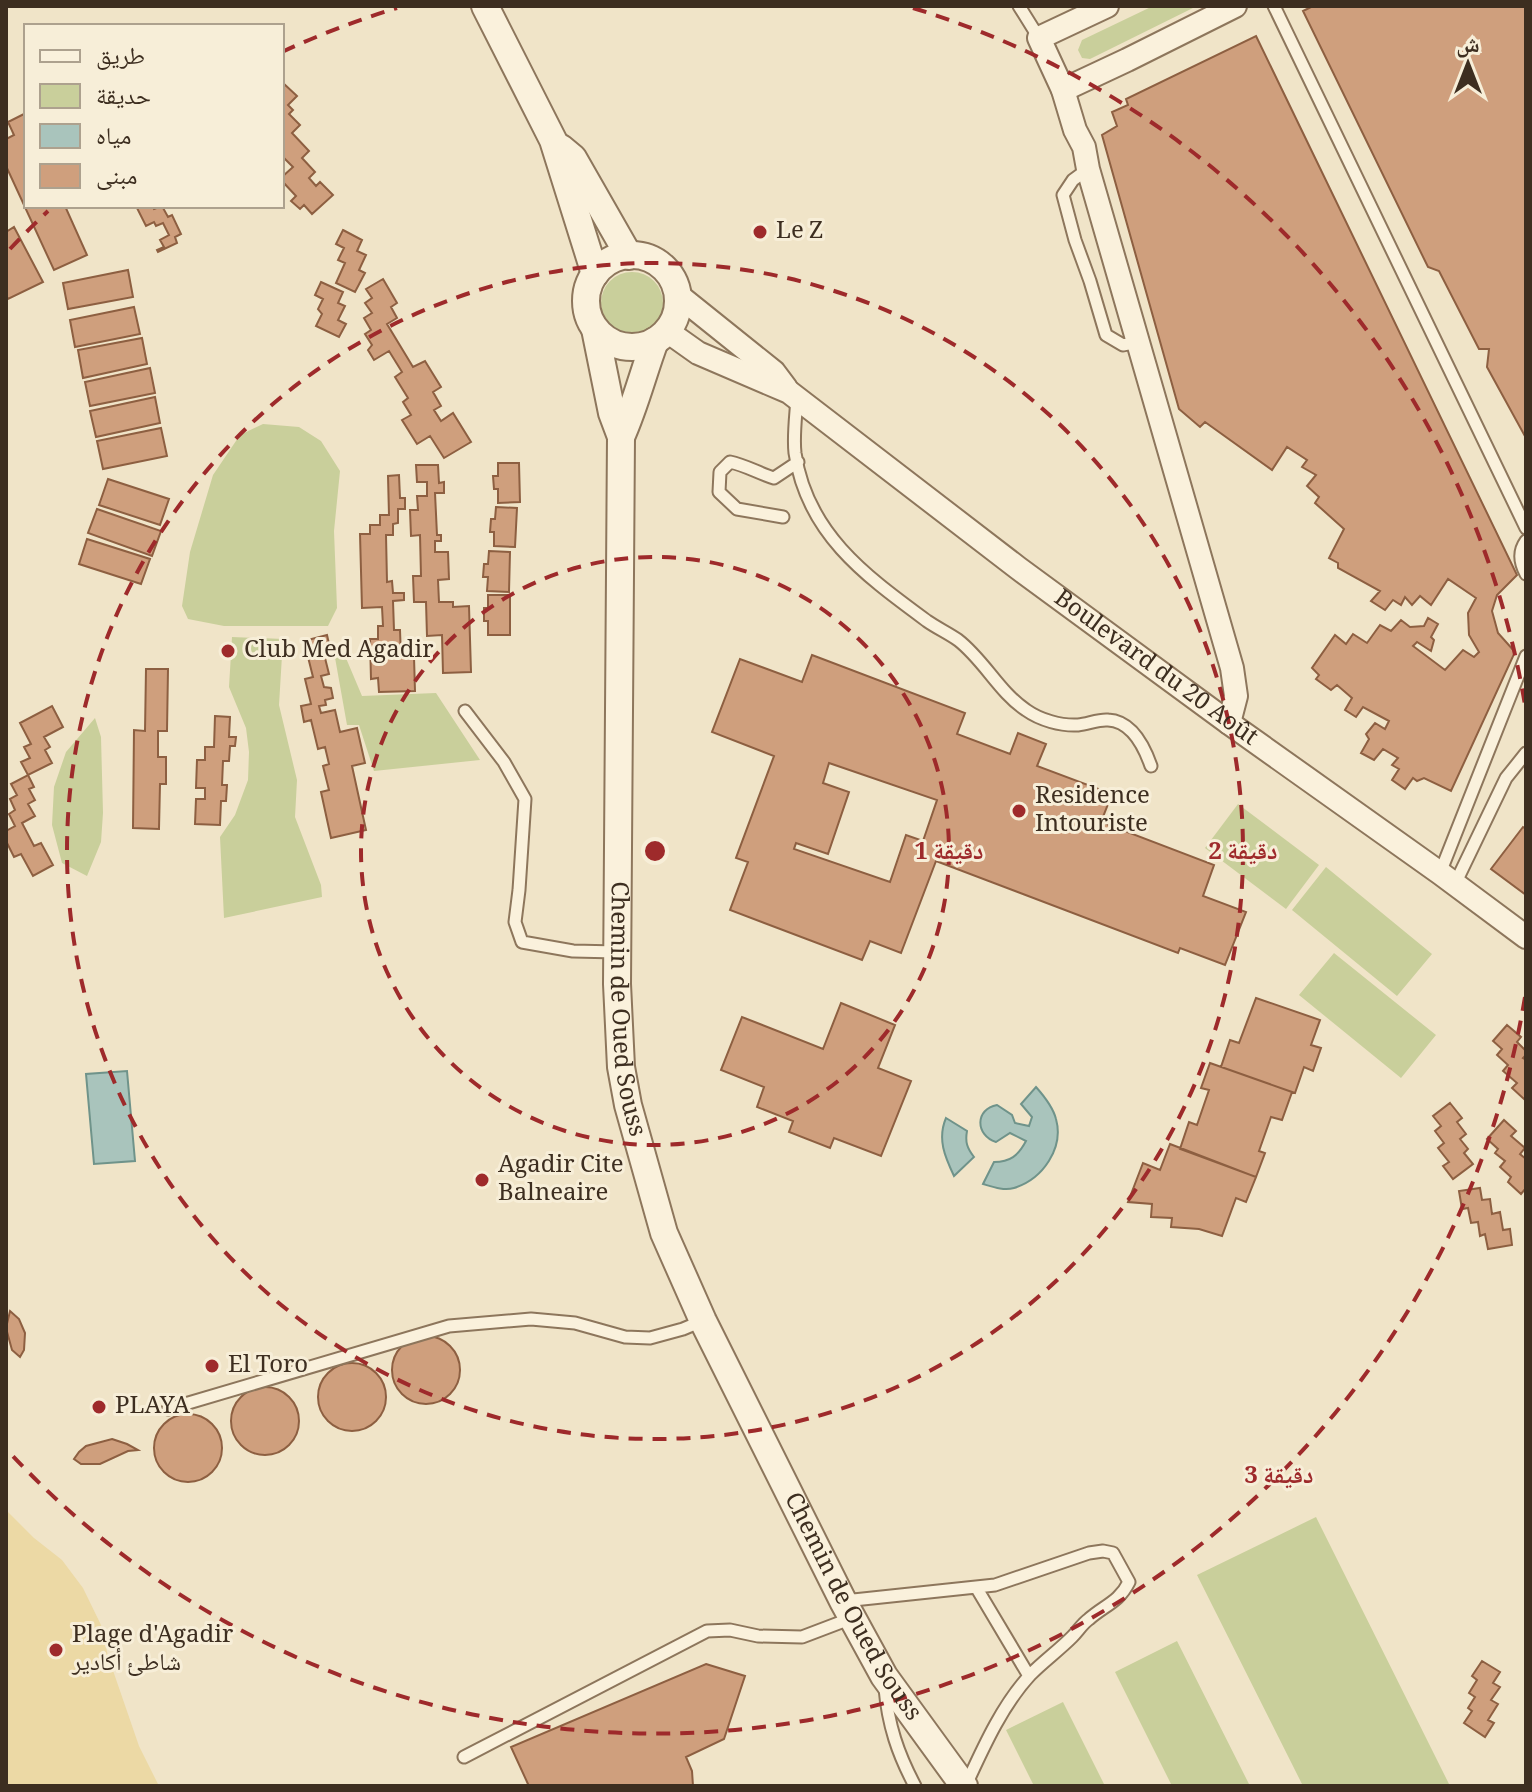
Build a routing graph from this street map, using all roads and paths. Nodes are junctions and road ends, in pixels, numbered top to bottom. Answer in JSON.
{"nodes":[{"id":1,"x":485,"y":6,"type":"edge"},
{"id":2,"x":1019,"y":6,"type":"edge"},
{"id":3,"x":1107,"y":6,"type":"edge"},
{"id":4,"x":1235,"y":6,"type":"edge"},
{"id":5,"x":1274,"y":6,"type":"edge"},
{"id":6,"x":1079,"y":12,"type":"edge"},
{"id":7,"x":1039,"y":38,"type":"junction"},
{"id":8,"x":1063,"y":90,"type":"junction"},
{"id":9,"x":553,"y":140,"type":"junction"},
{"id":10,"x":1088,"y":169,"type":"junction"},
{"id":11,"x":629,"y":256,"type":"junction"},
{"id":12,"x":595,"y":274,"type":"junction"},
{"id":13,"x":678,"y":295,"type":"junction"},
{"id":14,"x":595,"y":329,"type":"junction"},
{"id":15,"x":661,"y":336,"type":"junction"},
{"id":16,"x":1138,"y":342,"type":"junction"},
{"id":17,"x":793,"y":395,"type":"junction"},
{"id":18,"x":621,"y":437,"type":"junction"},
{"id":19,"x":798,"y":462,"type":"junction"},
{"id":20,"x":783,"y":517,"type":"dead end"},
{"id":21,"x":1526,"y":528,"type":"edge"},
{"id":22,"x":1526,"y":541,"type":"edge"},
{"id":23,"x":1526,"y":574,"type":"edge"},
{"id":24,"x":1526,"y":656,"type":"edge"},
{"id":25,"x":465,"y":711,"type":"dead end"},
{"id":26,"x":1229,"y":723,"type":"junction"},
{"id":27,"x":1526,"y":753,"type":"edge"},
{"id":28,"x":1151,"y":766,"type":"dead end"},
{"id":29,"x":1447,"y":878,"type":"junction"},
{"id":30,"x":1526,"y":937,"type":"edge"},
{"id":31,"x":618,"y":952,"type":"junction"},
{"id":32,"x":703,"y":1321,"type":"junction"},
{"id":33,"x":168,"y":1409,"type":"dead end"},
{"id":34,"x":976,"y":1587,"type":"junction"},
{"id":35,"x":848,"y":1610,"type":"junction"},
{"id":36,"x":884,"y":1676,"type":"junction"},
{"id":37,"x":1029,"y":1676,"type":"junction"},
{"id":38,"x":464,"y":1757,"type":"dead end"},
{"id":39,"x":915,"y":1786,"type":"edge"},
{"id":40,"x":965,"y":1786,"type":"edge"}],
"edges":[{"from":1,"to":9,"type":"street"},
{"from":2,"to":7,"type":"lane"},
{"from":3,"to":6,"type":"street"},
{"from":4,"to":8,"type":"street"},
{"from":5,"to":21,"type":"lane"},
{"from":6,"to":7,"type":"street"},
{"from":7,"to":8,"type":"street"},
{"from":8,"to":10,"type":"street"},
{"from":9,"to":11,"type":"street"},
{"from":9,"to":12,"type":"street"},
{"from":10,"to":16,"type":"street"},
{"from":10,"to":16,"type":"lane"},
{"from":11,"to":12,"type":"street"},
{"from":11,"to":13,"type":"street"},
{"from":12,"to":14,"type":"street"},
{"from":13,"to":15,"type":"street"},
{"from":13,"to":17,"type":"street","name":"Boulevard du 20 Août"},
{"from":14,"to":15,"type":"street"},
{"from":14,"to":18,"type":"street","name":"Chemin de Oued Souss"},
{"from":15,"to":17,"type":"street","name":"Boulevard du 20 Août"},
{"from":15,"to":18,"type":"street","name":"Chemin de Oued Souss"},
{"from":16,"to":26,"type":"street"},
{"from":17,"to":19,"type":"lane"},
{"from":17,"to":26,"type":"street","name":"Boulevard du 20 Août"},
{"from":18,"to":31,"type":"street","name":"Chemin de Oued Souss"},
{"from":19,"to":20,"type":"lane"},
{"from":19,"to":28,"type":"lane"},
{"from":22,"to":23,"type":"lane"},
{"from":24,"to":29,"type":"lane"},
{"from":25,"to":31,"type":"lane"},
{"from":26,"to":29,"type":"street","name":"Boulevard du 20 Août"},
{"from":27,"to":29,"type":"lane"},
{"from":29,"to":30,"type":"street","name":"Boulevard du 20 Août"},
{"from":31,"to":32,"type":"street","name":"Chemin de Oued Souss"},
{"from":32,"to":33,"type":"lane"},
{"from":32,"to":35,"type":"street","name":"Chemin de Oued Souss"},
{"from":34,"to":35,"type":"lane"},
{"from":34,"to":37,"type":"lane"},
{"from":34,"to":37,"type":"lane"},
{"from":35,"to":36,"type":"street","name":"Chemin de Oued Souss"},
{"from":35,"to":38,"type":"lane"},
{"from":36,"to":39,"type":"lane"},
{"from":36,"to":40,"type":"street","name":"Chemin de Oued Souss"},
{"from":37,"to":40,"type":"lane"}]}
